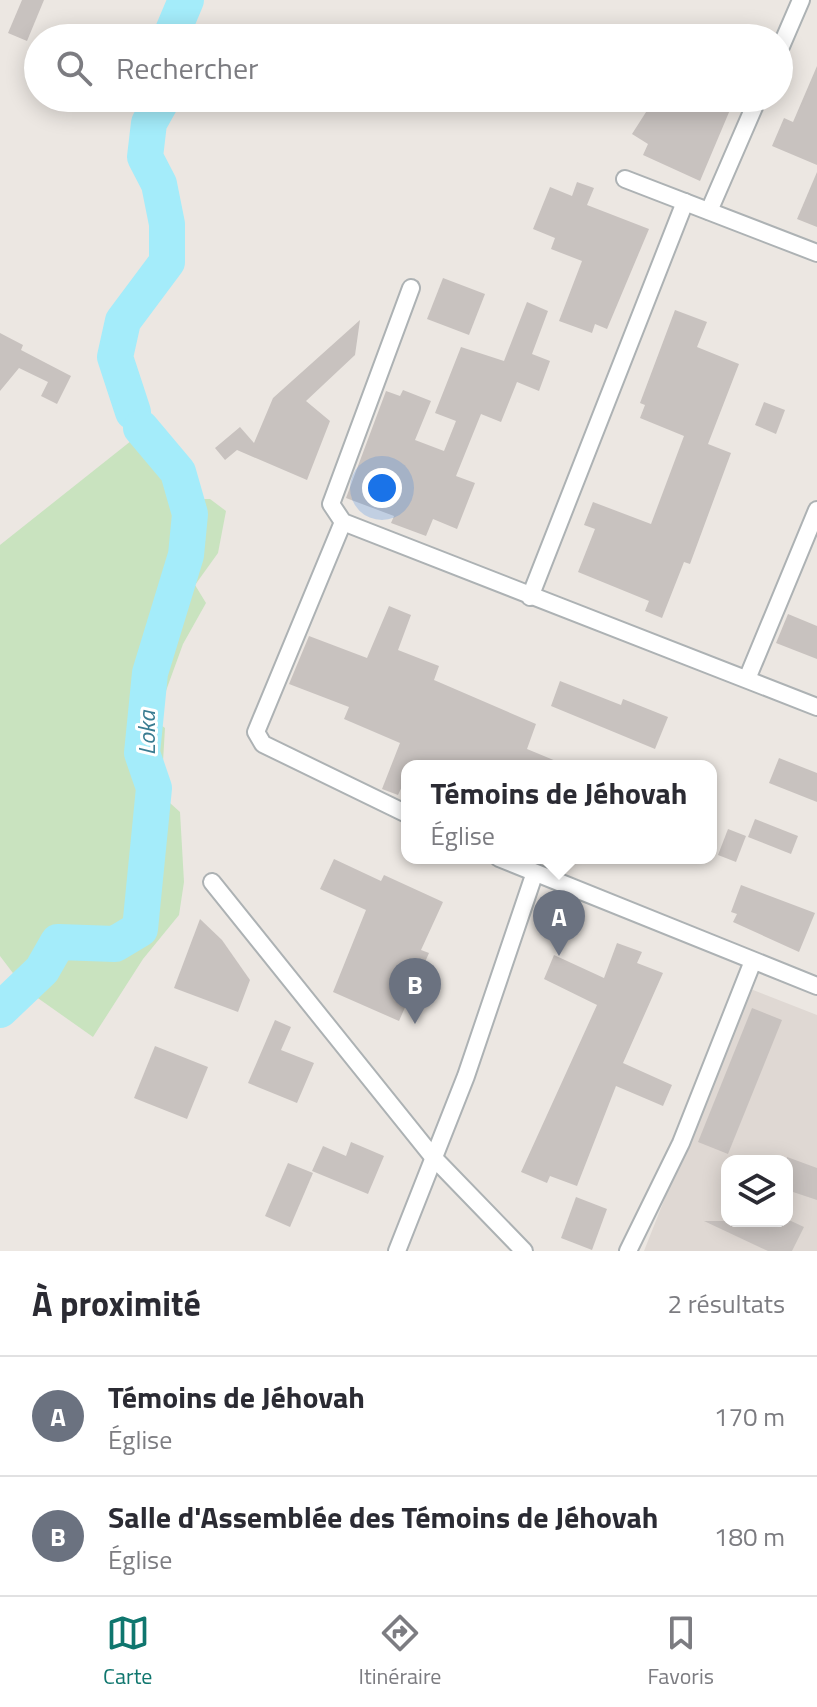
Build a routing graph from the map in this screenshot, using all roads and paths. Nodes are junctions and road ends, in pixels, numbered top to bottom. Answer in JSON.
{"nodes":[{"id":1,"x":801,"y":0,"type":"edge"},
{"id":2,"x":791,"y":24,"type":"edge"},
{"id":3,"x":752,"y":112,"type":"edge"},
{"id":4,"x":625,"y":179,"type":"dead end"},
{"id":5,"x":685,"y":202,"type":"junction"},
{"id":6,"x":709,"y":211,"type":"junction"},
{"id":7,"x":817,"y":253,"type":"edge"},
{"id":8,"x":411,"y":288,"type":"dead end"},
{"id":9,"x":817,"y":510,"type":"edge"},
{"id":10,"x":343,"y":522,"type":"junction"},
{"id":11,"x":530,"y":597,"type":"junction"},
{"id":12,"x":747,"y":679,"type":"junction"},
{"id":13,"x":817,"y":707,"type":"edge"},
{"id":14,"x":401,"y":811,"type":"edge"},
{"id":15,"x":511,"y":864,"type":"edge"},
{"id":16,"x":534,"y":875,"type":"junction"},
{"id":17,"x":212,"y":882,"type":"dead end"},
{"id":18,"x":753,"y":961,"type":"junction"},
{"id":19,"x":817,"y":986,"type":"edge"},
{"id":20,"x":433,"y":1157,"type":"junction"},
{"id":21,"x":397,"y":1251,"type":"edge"},
{"id":22,"x":524,"y":1251,"type":"edge"},
{"id":23,"x":628,"y":1251,"type":"edge"}],
"edges":[{"from":1,"to":2,"type":"street"},
{"from":3,"to":6,"type":"street"},
{"from":4,"to":5,"type":"street"},
{"from":5,"to":6,"type":"street"},
{"from":5,"to":11,"type":"street"},
{"from":6,"to":7,"type":"street"},
{"from":8,"to":10,"type":"street"},
{"from":9,"to":12,"type":"street"},
{"from":10,"to":11,"type":"street"},
{"from":10,"to":14,"type":"street"},
{"from":11,"to":12,"type":"street"},
{"from":12,"to":13,"type":"street"},
{"from":15,"to":16,"type":"street"},
{"from":16,"to":18,"type":"street"},
{"from":16,"to":20,"type":"street"},
{"from":17,"to":20,"type":"street"},
{"from":18,"to":19,"type":"street"},
{"from":18,"to":23,"type":"street"},
{"from":20,"to":21,"type":"street"},
{"from":20,"to":22,"type":"street"}]}
